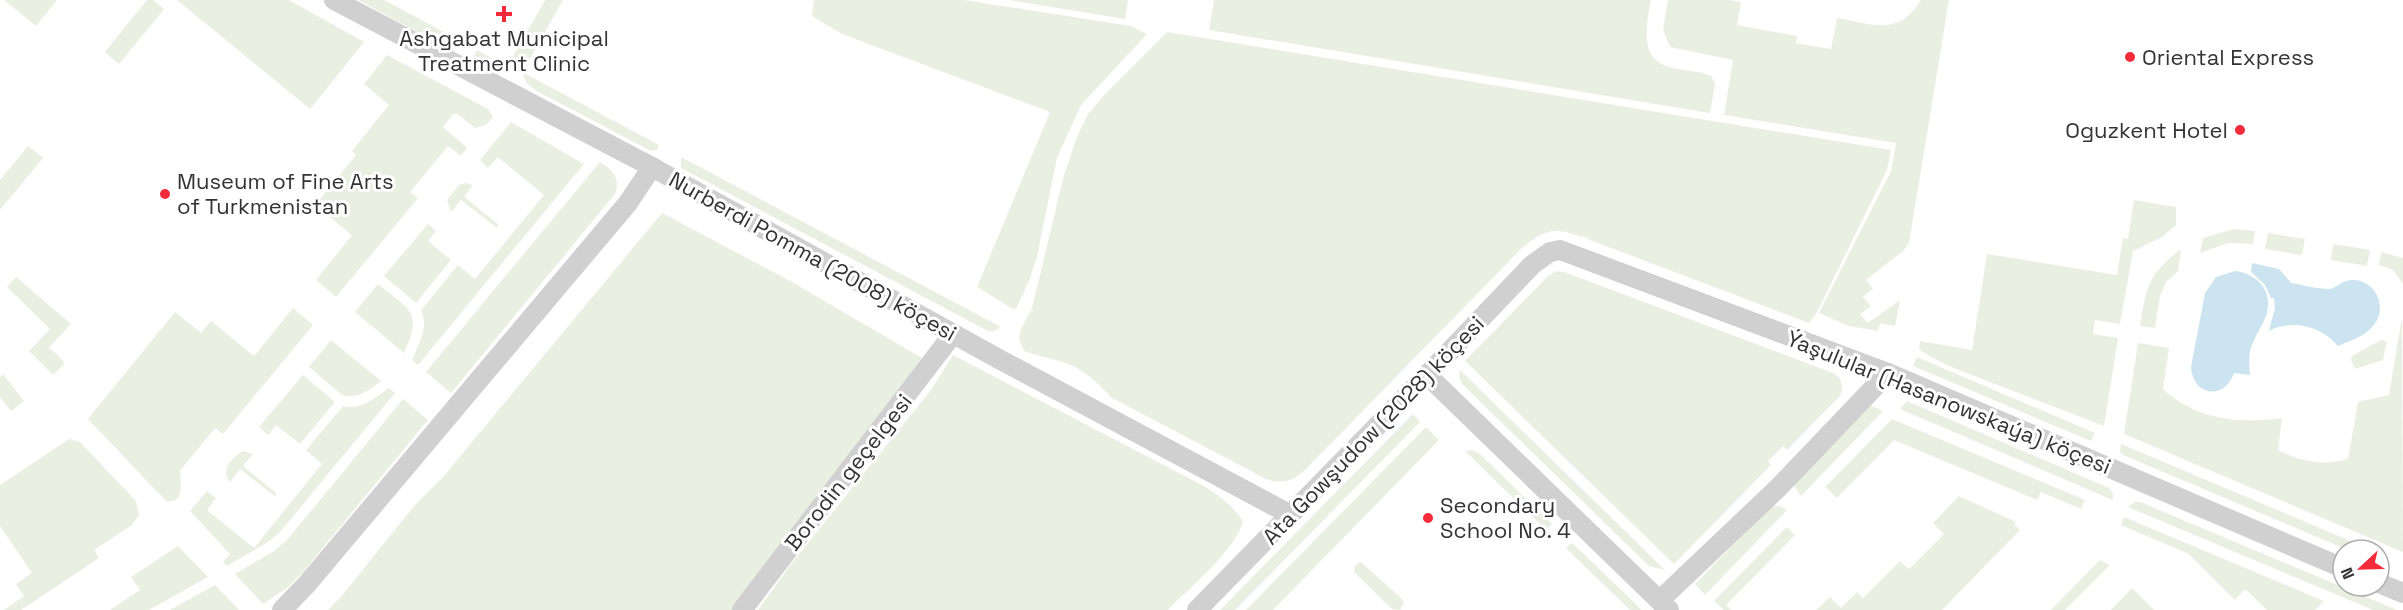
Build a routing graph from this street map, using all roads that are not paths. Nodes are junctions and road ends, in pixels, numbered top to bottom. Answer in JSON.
{"nodes":[{"id":1,"x":334,"y":0,"type":"edge"},
{"id":2,"x":652,"y":167,"type":"junction"},
{"id":3,"x":1550,"y":252,"type":"joint"},
{"id":4,"x":953,"y":334,"type":"junction"},
{"id":5,"x":1888,"y":374,"type":"junction"},
{"id":6,"x":1427,"y":375,"type":"junction"},
{"id":7,"x":1291,"y":514,"type":"junction"},
{"id":8,"x":2331,"y":562,"type":"edge"},
{"id":9,"x":1664,"y":605,"type":"edge"},
{"id":10,"x":282,"y":610,"type":"edge"},
{"id":11,"x":742,"y":610,"type":"edge"},
{"id":12,"x":1197,"y":610,"type":"edge"}],
"edges":[{"from":1,"to":2,"type":"street","name":"Nurberdi Pomma (2008) köçesi"},
{"from":2,"to":4,"type":"street","name":"Nurberdi Pomma (2008) köçesi"},
{"from":2,"to":10,"type":"street"},
{"from":3,"to":5,"type":"street","name":"Ýaşulular (Hasanowskaýa) köçesi"},
{"from":3,"to":6,"type":"street","name":"Ata Gowşudow (2028) köçesi"},
{"from":4,"to":7,"type":"street","name":"Nurberdi Pomma (2008) köçesi"},
{"from":4,"to":11,"type":"street","name":"Borodin geçelgesi"},
{"from":5,"to":8,"type":"street","name":"Ýaşulular (Hasanowskaýa) köçesi"},
{"from":5,"to":9,"type":"street"},
{"from":6,"to":7,"type":"street","name":"Ata Gowşudow (2028) köçesi"},
{"from":6,"to":9,"type":"street"},
{"from":7,"to":12,"type":"street","name":"Ata Gowşudow (2028) köçesi"}]}
